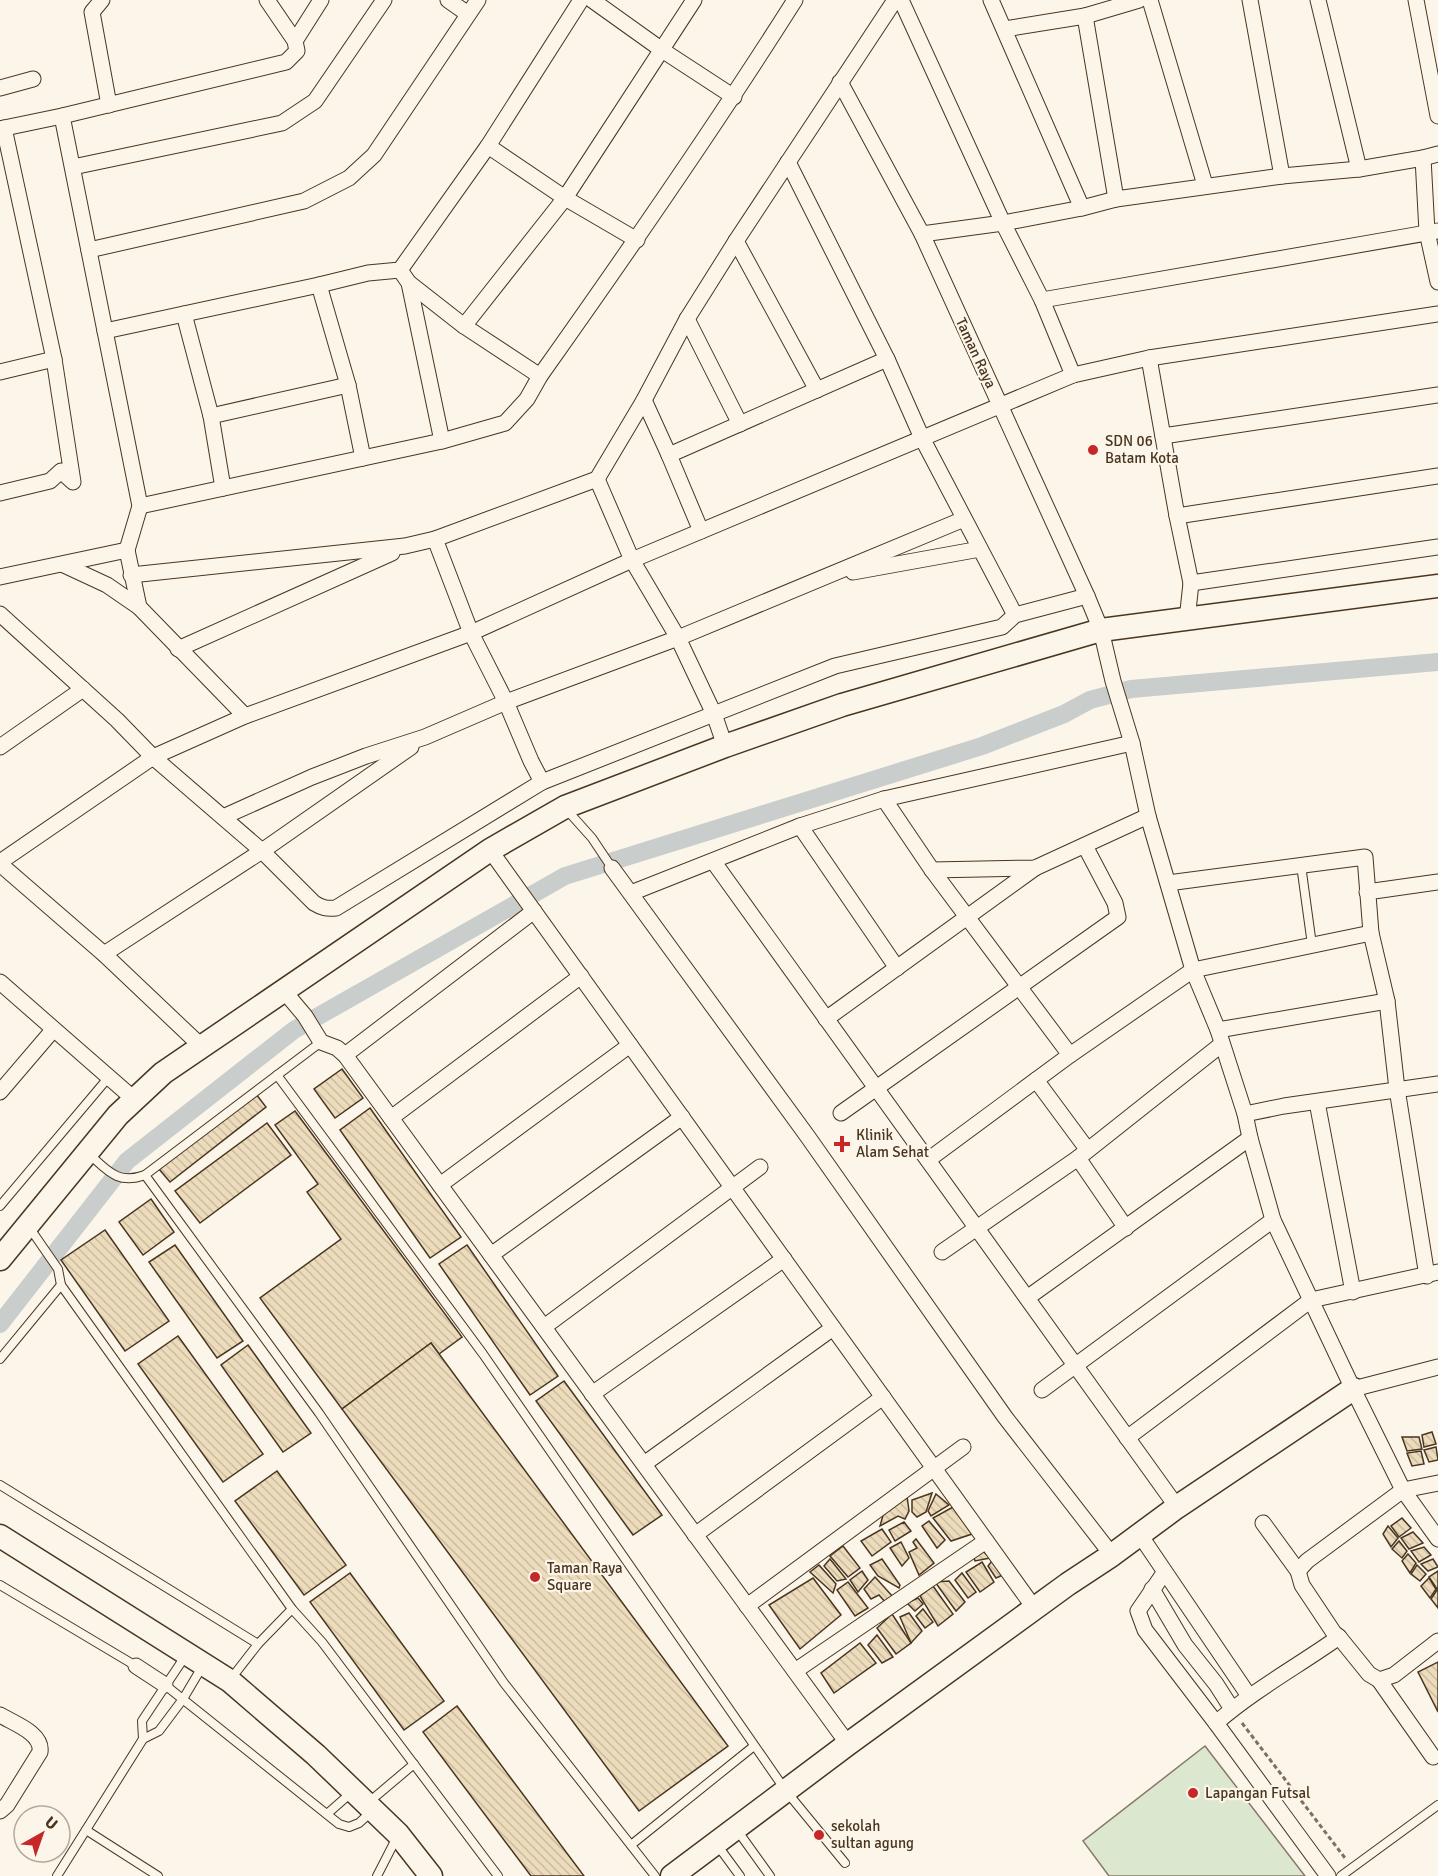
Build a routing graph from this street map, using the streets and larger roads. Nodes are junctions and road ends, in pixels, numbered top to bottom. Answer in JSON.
{"nodes":[{"id":1,"x":102,"y":0,"type":"edge"},
{"id":2,"x":267,"y":0,"type":"edge"},
{"id":3,"x":321,"y":0,"type":"edge"},
{"id":4,"x":384,"y":0,"type":"edge"},
{"id":5,"x":448,"y":0,"type":"edge"},
{"id":6,"x":478,"y":0,"type":"edge"},
{"id":7,"x":581,"y":0,"type":"edge"},
{"id":8,"x":592,"y":0,"type":"edge"},
{"id":9,"x":694,"y":0,"type":"edge"},
{"id":10,"x":795,"y":0,"type":"edge"},
{"id":11,"x":895,"y":0,"type":"edge"},
{"id":12,"x":901,"y":0,"type":"edge"},
{"id":13,"x":991,"y":0,"type":"edge"},
{"id":14,"x":1139,"y":0,"type":"edge"},
{"id":15,"x":1150,"y":0,"type":"edge"},
{"id":16,"x":1250,"y":0,"type":"edge"},
{"id":17,"x":1318,"y":0,"type":"edge"},
{"id":18,"x":1416,"y":0,"type":"edge"},
{"id":19,"x":468,"y":14,"type":"junction"},
{"id":20,"x":1085,"y":16,"type":"junction"},
{"id":21,"x":1005,"y":29,"type":"junction"},
{"id":22,"x":295,"y":41,"type":"junction"},
{"id":23,"x":662,"y":50,"type":"junction"},
{"id":24,"x":33,"y":79,"type":"dead end"},
{"id":25,"x":840,"y":82,"type":"junction"},
{"id":26,"x":0,"y":88,"type":"edge"},
{"id":27,"x":734,"y":97,"type":"junction"},
{"id":28,"x":109,"y":105,"type":"junction"},
{"id":29,"x":62,"y":116,"type":"junction"},
{"id":30,"x":1438,"y":116,"type":"edge"},
{"id":31,"x":2,"y":128,"type":"edge"},
{"id":32,"x":488,"y":146,"type":"junction"},
{"id":33,"x":1438,"y":154,"type":"edge"},
{"id":34,"x":1423,"y":158,"type":"junction"},
{"id":35,"x":789,"y":162,"type":"junction"},
{"id":36,"x":73,"y":167,"type":"junction"},
{"id":37,"x":1359,"y":169,"type":"junction"},
{"id":38,"x":1282,"y":176,"type":"junction"},
{"id":39,"x":1205,"y":186,"type":"junction"},
{"id":40,"x":565,"y":198,"type":"junction"},
{"id":41,"x":1116,"y":199,"type":"junction"},
{"id":42,"x":1082,"y":208,"type":"junction"},
{"id":43,"x":1003,"y":223,"type":"junction"},
{"id":44,"x":1433,"y":232,"type":"edge"},
{"id":45,"x":922,"y":234,"type":"junction"},
{"id":46,"x":637,"y":240,"type":"junction"},
{"id":47,"x":736,"y":241,"type":"junction"},
{"id":48,"x":89,"y":250,"type":"junction"},
{"id":49,"x":399,"y":270,"type":"junction"},
{"id":50,"x":1438,"y":282,"type":"edge"},
{"id":51,"x":409,"y":283,"type":"junction"},
{"id":52,"x":319,"y":285,"type":"junction"},
{"id":53,"x":1042,"y":300,"type":"junction"},
{"id":54,"x":184,"y":314,"type":"junction"},
{"id":55,"x":1438,"y":314,"type":"edge"},
{"id":56,"x":687,"y":319,"type":"junction"},
{"id":57,"x":464,"y":326,"type":"junction"},
{"id":58,"x":105,"y":331,"type":"junction"},
{"id":59,"x":1149,"y":358,"type":"junction"},
{"id":60,"x":54,"y":359,"type":"junction"},
{"id":61,"x":887,"y":359,"type":"junction"},
{"id":62,"x":0,"y":372,"type":"edge"},
{"id":63,"x":1073,"y":375,"type":"junction"},
{"id":64,"x":540,"y":376,"type":"junction"},
{"id":65,"x":348,"y":385,"type":"junction"},
{"id":66,"x":817,"y":390,"type":"junction"},
{"id":67,"x":1438,"y":395,"type":"edge"},
{"id":68,"x":644,"y":400,"type":"junction"},
{"id":69,"x":1000,"y":405,"type":"junction"},
{"id":70,"x":211,"y":416,"type":"junction"},
{"id":71,"x":740,"y":424,"type":"junction"},
{"id":72,"x":1163,"y":436,"type":"junction"},
{"id":73,"x":922,"y":438,"type":"junction"},
{"id":74,"x":442,"y":441,"type":"junction"},
{"id":75,"x":669,"y":455,"type":"junction"},
{"id":76,"x":363,"y":458,"type":"junction"},
{"id":77,"x":1438,"y":476,"type":"edge"},
{"id":78,"x":597,"y":479,"type":"junction"},
{"id":79,"x":223,"y":488,"type":"junction"},
{"id":80,"x":0,"y":493,"type":"edge"},
{"id":81,"x":140,"y":506,"type":"junction"},
{"id":82,"x":1177,"y":516,"type":"junction"},
{"id":83,"x":964,"y":519,"type":"junction"},
{"id":84,"x":701,"y":531,"type":"junction"},
{"id":85,"x":435,"y":539,"type":"junction"},
{"id":86,"x":405,"y":546,"type":"junction"},
{"id":87,"x":1438,"y":547,"type":"edge"},
{"id":88,"x":980,"y":549,"type":"junction"},
{"id":89,"x":127,"y":550,"type":"junction"},
{"id":90,"x":632,"y":560,"type":"junction"},
{"id":91,"x":64,"y":565,"type":"junction"},
{"id":92,"x":131,"y":575,"type":"junction"},
{"id":93,"x":0,"y":577,"type":"edge"},
{"id":94,"x":825,"y":577,"type":"junction"},
{"id":95,"x":1191,"y":583,"type":"junction"},
{"id":96,"x":1438,"y":586,"type":"edge"},
{"id":97,"x":1087,"y":596,"type":"junction"},
{"id":98,"x":139,"y":607,"type":"junction"},
{"id":99,"x":0,"y":614,"type":"edge"},
{"id":100,"x":1015,"y":615,"type":"junction"},
{"id":101,"x":1187,"y":620,"type":"junction"},
{"id":102,"x":1101,"y":630,"type":"junction"},
{"id":103,"x":471,"y":633,"type":"junction"},
{"id":104,"x":678,"y":638,"type":"junction"},
{"id":105,"x":178,"y":649,"type":"junction"},
{"id":106,"x":83,"y":689,"type":"junction"},
{"id":107,"x":506,"y":702,"type":"junction"},
{"id":108,"x":714,"y":714,"type":"junction"},
{"id":109,"x":245,"y":716,"type":"junction"},
{"id":110,"x":425,"y":737,"type":"junction"},
{"id":111,"x":2,"y":743,"type":"edge"},
{"id":112,"x":1132,"y":743,"type":"junction"},
{"id":113,"x":725,"y":746,"type":"junction"},
{"id":114,"x":153,"y":757,"type":"junction"},
{"id":115,"x":542,"y":782,"type":"junction"},
{"id":116,"x":884,"y":799,"type":"junction"},
{"id":117,"x":1148,"y":816,"type":"junction"},
{"id":118,"x":223,"y":817,"type":"junction"},
{"id":119,"x":800,"y":826,"type":"junction"},
{"id":120,"x":1085,"y":846,"type":"junction"},
{"id":121,"x":490,"y":850,"type":"junction"},
{"id":122,"x":262,"y":851,"type":"junction"},
{"id":123,"x":713,"y":861,"type":"junction"},
{"id":124,"x":0,"y":863,"type":"edge"},
{"id":125,"x":612,"y":868,"type":"road end"},
{"id":126,"x":1035,"y":868,"type":"junction"},
{"id":127,"x":932,"y":870,"type":"junction"},
{"id":128,"x":1438,"y":882,"type":"edge"},
{"id":129,"x":1168,"y":883,"type":"junction"},
{"id":130,"x":631,"y":892,"type":"junction"},
{"id":131,"x":1366,"y":892,"type":"junction"},
{"id":132,"x":533,"y":909,"type":"junction"},
{"id":133,"x":967,"y":918,"type":"junction"},
{"id":134,"x":1371,"y":933,"type":"junction"},
{"id":135,"x":104,"y":954,"type":"junction"},
{"id":136,"x":897,"y":968,"type":"junction"},
{"id":137,"x":1193,"y":970,"type":"junction"},
{"id":138,"x":581,"y":976,"type":"junction"},
{"id":139,"x":0,"y":982,"type":"edge"},
{"id":140,"x":1019,"y":988,"type":"junction"},
{"id":141,"x":284,"y":991,"type":"junction"},
{"id":142,"x":1387,"y":1001,"type":"junction"},
{"id":143,"x":826,"y":1019,"type":"junction"},
{"id":144,"x":53,"y":1030,"type":"junction"},
{"id":145,"x":1220,"y":1037,"type":"junction"},
{"id":146,"x":630,"y":1045,"type":"junction"},
{"id":147,"x":201,"y":1046,"type":"junction"},
{"id":148,"x":345,"y":1055,"type":"junction"},
{"id":149,"x":1070,"y":1055,"type":"junction"},
{"id":150,"x":1036,"y":1080,"type":"junction"},
{"id":151,"x":1438,"y":1084,"type":"edge"},
{"id":152,"x":876,"y":1088,"type":"junction"},
{"id":153,"x":1397,"y":1089,"type":"junction"},
{"id":154,"x":0,"y":1092,"type":"edge"},
{"id":155,"x":135,"y":1100,"type":"junction"},
{"id":156,"x":1317,"y":1102,"type":"junction"},
{"id":157,"x":841,"y":1113,"type":"dead end"},
{"id":158,"x":1245,"y":1114,"type":"junction"},
{"id":159,"x":682,"y":1117,"type":"junction"},
{"id":160,"x":391,"y":1118,"type":"junction"},
{"id":161,"x":1250,"y":1138,"type":"junction"},
{"id":162,"x":1083,"y":1153,"type":"junction"},
{"id":163,"x":928,"y":1160,"type":"junction"},
{"id":164,"x":760,"y":1167,"type":"dead end"},
{"id":165,"x":440,"y":1185,"type":"junction"},
{"id":166,"x":732,"y":1187,"type":"junction"},
{"id":167,"x":1273,"y":1221,"type":"junction"},
{"id":168,"x":977,"y":1228,"type":"junction"},
{"id":169,"x":1126,"y":1228,"type":"junction"},
{"id":170,"x":942,"y":1252,"type":"dead end"},
{"id":171,"x":491,"y":1255,"type":"junction"},
{"id":172,"x":0,"y":1258,"type":"edge"},
{"id":173,"x":784,"y":1259,"type":"junction"},
{"id":174,"x":1433,"y":1274,"type":"edge"},
{"id":175,"x":1353,"y":1292,"type":"junction"},
{"id":176,"x":1027,"y":1298,"type":"junction"},
{"id":177,"x":1311,"y":1300,"type":"junction"},
{"id":178,"x":544,"y":1328,"type":"junction"},
{"id":179,"x":833,"y":1328,"type":"junction"},
{"id":180,"x":1075,"y":1365,"type":"junction"},
{"id":181,"x":1438,"y":1367,"type":"edge"},
{"id":182,"x":1353,"y":1389,"type":"junction"},
{"id":183,"x":1042,"y":1390,"type":"dead end"},
{"id":184,"x":592,"y":1394,"type":"junction"},
{"id":185,"x":883,"y":1397,"type":"junction"},
{"id":186,"x":1127,"y":1438,"type":"junction"},
{"id":187,"x":963,"y":1447,"type":"dead end"},
{"id":188,"x":644,"y":1464,"type":"junction"},
{"id":189,"x":935,"y":1469,"type":"junction"},
{"id":190,"x":1438,"y":1483,"type":"edge"},
{"id":191,"x":1403,"y":1490,"type":"junction"},
{"id":192,"x":1177,"y":1507,"type":"junction"},
{"id":193,"x":1263,"y":1523,"type":"dead end"},
{"id":194,"x":1140,"y":1534,"type":"junction"},
{"id":195,"x":695,"y":1535,"type":"junction"},
{"id":196,"x":0,"y":1536,"type":"edge"},
{"id":197,"x":1438,"y":1539,"type":"edge"},
{"id":198,"x":986,"y":1540,"type":"junction"},
{"id":199,"x":1112,"y":1555,"type":"junction"},
{"id":200,"x":1298,"y":1571,"type":"junction"},
{"id":201,"x":1164,"y":1573,"type":"junction"},
{"id":202,"x":1152,"y":1589,"type":"junction"},
{"id":203,"x":747,"y":1606,"type":"junction"},
{"id":204,"x":1035,"y":1609,"type":"junction"},
{"id":205,"x":1339,"y":1637,"type":"junction"},
{"id":206,"x":1438,"y":1641,"type":"edge"},
{"id":207,"x":136,"y":1666,"type":"road end"},
{"id":208,"x":795,"y":1671,"type":"junction"},
{"id":209,"x":1379,"y":1680,"type":"junction"},
{"id":210,"x":165,"y":1685,"type":"road end"},
{"id":211,"x":1249,"y":1696,"type":"junction"},
{"id":212,"x":1232,"y":1709,"type":"junction"},
{"id":213,"x":0,"y":1715,"type":"edge"},
{"id":214,"x":1216,"y":1723,"type":"junction"},
{"id":215,"x":848,"y":1744,"type":"junction"},
{"id":216,"x":1433,"y":1757,"type":"dead end"},
{"id":217,"x":0,"y":1811,"type":"edge"},
{"id":218,"x":431,"y":1876,"type":"edge"},
{"id":219,"x":672,"y":1876,"type":"edge"},
{"id":220,"x":1328,"y":1876,"type":"edge"}],
"edges":[{"from":1,"to":28,"type":"street"},
{"from":2,"to":22,"type":"street"},
{"from":3,"to":22,"type":"street"},
{"from":4,"to":36,"type":"street"},
{"from":5,"to":19,"type":"street"},
{"from":6,"to":19,"type":"street"},
{"from":7,"to":32,"type":"street"},
{"from":8,"to":23,"type":"street"},
{"from":9,"to":23,"type":"street"},
{"from":10,"to":27,"type":"street"},
{"from":11,"to":25,"type":"street"},
{"from":12,"to":43,"type":"street"},
{"from":13,"to":21,"type":"street"},
{"from":14,"to":20,"type":"street"},
{"from":15,"to":39,"type":"street"},
{"from":16,"to":38,"type":"street"},
{"from":17,"to":37,"type":"street"},
{"from":18,"to":30,"type":"street"},
{"from":19,"to":48,"type":"street"},
{"from":20,"to":21,"type":"street"},
{"from":20,"to":41,"type":"street"},
{"from":21,"to":42,"type":"street"},
{"from":22,"to":28,"type":"street"},
{"from":23,"to":27,"type":"street"},
{"from":23,"to":40,"type":"street"},
{"from":24,"to":26,"type":"street"},
{"from":25,"to":35,"type":"street"},
{"from":25,"to":45,"type":"street","name":"Taman Raya"},
{"from":27,"to":46,"type":"street"},
{"from":28,"to":29,"type":"street"},
{"from":29,"to":31,"type":"street"},
{"from":29,"to":36,"type":"street"},
{"from":31,"to":60,"type":"street"},
{"from":32,"to":40,"type":"street"},
{"from":32,"to":49,"type":"street"},
{"from":33,"to":34,"type":"street"},
{"from":34,"to":37,"type":"street"},
{"from":34,"to":44,"type":"street"},
{"from":35,"to":47,"type":"street"},
{"from":35,"to":61,"type":"street"},
{"from":36,"to":48,"type":"street"},
{"from":37,"to":38,"type":"street"},
{"from":38,"to":39,"type":"street"},
{"from":39,"to":41,"type":"street"},
{"from":40,"to":46,"type":"street"},
{"from":40,"to":57,"type":"street"},
{"from":41,"to":42,"type":"street"},
{"from":42,"to":43,"type":"street"},
{"from":43,"to":45,"type":"street"},
{"from":43,"to":53,"type":"street"},
{"from":44,"to":50,"type":"street"},
{"from":44,"to":53,"type":"street"},
{"from":45,"to":69,"type":"street","name":"Taman Raya"},
{"from":46,"to":64,"type":"street"},
{"from":47,"to":56,"type":"street"},
{"from":47,"to":66,"type":"street"},
{"from":48,"to":58,"type":"street"},
{"from":49,"to":51,"type":"street"},
{"from":49,"to":52,"type":"street"},
{"from":51,"to":57,"type":"street"},
{"from":51,"to":74,"type":"street"},
{"from":52,"to":54,"type":"street"},
{"from":52,"to":65,"type":"street"},
{"from":53,"to":63,"type":"street"},
{"from":54,"to":58,"type":"street"},
{"from":54,"to":70,"type":"street"},
{"from":55,"to":59,"type":"street"},
{"from":56,"to":68,"type":"street"},
{"from":56,"to":71,"type":"street"},
{"from":57,"to":64,"type":"street"},
{"from":58,"to":81,"type":"street"},
{"from":59,"to":63,"type":"street"},
{"from":59,"to":72,"type":"street"},
{"from":60,"to":62,"type":"street"},
{"from":60,"to":80,"type":"street"},
{"from":61,"to":66,"type":"street"},
{"from":61,"to":73,"type":"street"},
{"from":63,"to":69,"type":"street"},
{"from":64,"to":74,"type":"street"},
{"from":65,"to":70,"type":"street"},
{"from":65,"to":76,"type":"street"},
{"from":66,"to":71,"type":"street"},
{"from":67,"to":72,"type":"street"},
{"from":68,"to":75,"type":"street"},
{"from":68,"to":78,"type":"street"},
{"from":69,"to":73,"type":"street"},
{"from":69,"to":97,"type":"street","name":"Taman Raya"},
{"from":70,"to":79,"type":"street"},
{"from":71,"to":75,"type":"street"},
{"from":72,"to":82,"type":"street"},
{"from":73,"to":83,"type":"street"},
{"from":73,"to":84,"type":"street"},
{"from":74,"to":76,"type":"street"},
{"from":75,"to":84,"type":"street"},
{"from":76,"to":79,"type":"street"},
{"from":77,"to":82,"type":"street"},
{"from":78,"to":85,"type":"street"},
{"from":78,"to":90,"type":"street"},
{"from":79,"to":81,"type":"street"},
{"from":81,"to":89,"type":"street"},
{"from":82,"to":95,"type":"street"},
{"from":83,"to":88,"type":"street"},
{"from":83,"to":94,"type":"street"},
{"from":84,"to":90,"type":"street"},
{"from":85,"to":86,"type":"street"},
{"from":85,"to":103,"type":"street"},
{"from":86,"to":92,"type":"street"},
{"from":86,"to":105,"type":"street"},
{"from":87,"to":95,"type":"street"},
{"from":88,"to":94,"type":"street"},
{"from":88,"to":100,"type":"street"},
{"from":89,"to":91,"type":"street"},
{"from":89,"to":92,"type":"street"},
{"from":90,"to":103,"type":"street"},
{"from":90,"to":104,"type":"street"},
{"from":91,"to":93,"type":"street"},
{"from":91,"to":98,"type":"street"},
{"from":92,"to":98,"type":"street"},
{"from":94,"to":104,"type":"street"},
{"from":95,"to":101,"type":"street"},
{"from":96,"to":101,"type":"street"},
{"from":97,"to":100,"type":"street"},
{"from":97,"to":102,"type":"street","name":"Taman Raya"},
{"from":98,"to":105,"type":"street"},
{"from":99,"to":106,"type":"street"},
{"from":100,"to":108,"type":"street"},
{"from":101,"to":102,"type":"street"},
{"from":102,"to":112,"type":"street","name":"Taman Raya"},
{"from":102,"to":113,"type":"street"},
{"from":103,"to":107,"type":"street"},
{"from":103,"to":109,"type":"street"},
{"from":104,"to":107,"type":"street"},
{"from":104,"to":108,"type":"street"},
{"from":105,"to":109,"type":"street"},
{"from":106,"to":111,"type":"street"},
{"from":106,"to":114,"type":"street"},
{"from":107,"to":110,"type":"street"},
{"from":107,"to":115,"type":"street"},
{"from":108,"to":113,"type":"street"},
{"from":108,"to":115,"type":"street"},
{"from":109,"to":114,"type":"street"},
{"from":110,"to":118,"type":"street"},
{"from":110,"to":122,"type":"street"},
{"from":112,"to":116,"type":"street"},
{"from":112,"to":117,"type":"street","name":"Taman Raya"},
{"from":113,"to":121,"type":"street"},
{"from":114,"to":118,"type":"street"},
{"from":114,"to":124,"type":"street"},
{"from":115,"to":122,"type":"street"},
{"from":116,"to":119,"type":"street"},
{"from":116,"to":127,"type":"street"},
{"from":117,"to":120,"type":"street"},
{"from":117,"to":129,"type":"street","name":"Taman Raya"},
{"from":118,"to":122,"type":"street"},
{"from":119,"to":123,"type":"street"},
{"from":119,"to":136,"type":"street"},
{"from":120,"to":126,"type":"street"},
{"from":120,"to":140,"type":"street"},
{"from":121,"to":132,"type":"street"},
{"from":121,"to":141,"type":"street"},
{"from":122,"to":135,"type":"street"},
{"from":123,"to":130,"type":"street"},
{"from":123,"to":143,"type":"street"},
{"from":124,"to":135,"type":"street"},
{"from":125,"to":130,"type":"street"},
{"from":126,"to":127,"type":"street"},
{"from":126,"to":133,"type":"street"},
{"from":127,"to":133,"type":"street"},
{"from":128,"to":131,"type":"street"},
{"from":129,"to":131,"type":"street"},
{"from":129,"to":137,"type":"street","name":"Taman Raya"},
{"from":130,"to":199,"type":"street"},
{"from":131,"to":134,"type":"street"},
{"from":132,"to":138,"type":"street"},
{"from":132,"to":148,"type":"street"},
{"from":133,"to":136,"type":"street"},
{"from":133,"to":140,"type":"street"},
{"from":134,"to":137,"type":"street"},
{"from":134,"to":142,"type":"street"},
{"from":135,"to":147,"type":"street"},
{"from":136,"to":143,"type":"street"},
{"from":137,"to":145,"type":"street","name":"Taman Raya"},
{"from":137,"to":149,"type":"street"},
{"from":138,"to":146,"type":"street"},
{"from":138,"to":160,"type":"street"},
{"from":139,"to":144,"type":"street"},
{"from":140,"to":149,"type":"street"},
{"from":140,"to":152,"type":"street"},
{"from":141,"to":147,"type":"street"},
{"from":141,"to":148,"type":"street"},
{"from":142,"to":145,"type":"street"},
{"from":142,"to":153,"type":"street"},
{"from":143,"to":152,"type":"street"},
{"from":144,"to":154,"type":"street"},
{"from":144,"to":155,"type":"street"},
{"from":145,"to":158,"type":"street","name":"Taman Raya"},
{"from":145,"to":162,"type":"street"},
{"from":146,"to":159,"type":"street"},
{"from":146,"to":165,"type":"street"},
{"from":147,"to":155,"type":"street"},
{"from":148,"to":160,"type":"street"},
{"from":149,"to":150,"type":"street"},
{"from":150,"to":162,"type":"street"},
{"from":150,"to":163,"type":"street"},
{"from":151,"to":153,"type":"street"},
{"from":152,"to":157,"type":"street"},
{"from":152,"to":163,"type":"street"},
{"from":153,"to":156,"type":"street"},
{"from":153,"to":174,"type":"street"},
{"from":155,"to":172,"type":"street"},
{"from":156,"to":158,"type":"street"},
{"from":156,"to":175,"type":"street"},
{"from":158,"to":161,"type":"street","name":"Taman Raya"},
{"from":159,"to":166,"type":"street"},
{"from":159,"to":171,"type":"street"},
{"from":160,"to":165,"type":"street"},
{"from":161,"to":167,"type":"street","name":"Taman Raya"},
{"from":161,"to":169,"type":"street"},
{"from":162,"to":168,"type":"street"},
{"from":162,"to":169,"type":"street"},
{"from":163,"to":168,"type":"street"},
{"from":164,"to":166,"type":"street"},
{"from":165,"to":171,"type":"street"},
{"from":166,"to":173,"type":"street"},
{"from":166,"to":178,"type":"street"},
{"from":167,"to":177,"type":"street","name":"Taman Raya"},
{"from":167,"to":180,"type":"street"},
{"from":168,"to":170,"type":"street"},
{"from":168,"to":176,"type":"street"},
{"from":169,"to":176,"type":"street"},
{"from":171,"to":178,"type":"street"},
{"from":173,"to":179,"type":"street"},
{"from":173,"to":184,"type":"street"},
{"from":174,"to":175,"type":"street"},
{"from":175,"to":177,"type":"street"},
{"from":176,"to":180,"type":"street"},
{"from":177,"to":182,"type":"street","name":"Taman Raya"},
{"from":177,"to":186,"type":"street"},
{"from":178,"to":184,"type":"street"},
{"from":179,"to":185,"type":"street"},
{"from":179,"to":188,"type":"street"},
{"from":180,"to":183,"type":"street"},
{"from":180,"to":186,"type":"street"},
{"from":181,"to":182,"type":"street"},
{"from":182,"to":191,"type":"street","name":"Taman Raya"},
{"from":182,"to":192,"type":"street"},
{"from":184,"to":188,"type":"street"},
{"from":185,"to":189,"type":"street"},
{"from":185,"to":195,"type":"street"},
{"from":186,"to":192,"type":"street"},
{"from":187,"to":189,"type":"street"},
{"from":188,"to":195,"type":"street"},
{"from":189,"to":198,"type":"street"},
{"from":189,"to":203,"type":"street"},
{"from":190,"to":191,"type":"street"},
{"from":191,"to":197,"type":"street","name":"Taman Raya"},
{"from":191,"to":200,"type":"street"},
{"from":192,"to":194,"type":"street"},
{"from":193,"to":200,"type":"street"},
{"from":194,"to":199,"type":"street"},
{"from":194,"to":201,"type":"street"},
{"from":195,"to":203,"type":"street"},
{"from":196,"to":218,"type":"street"},
{"from":198,"to":204,"type":"street"},
{"from":198,"to":208,"type":"street"},
{"from":199,"to":204,"type":"street"},
{"from":200,"to":205,"type":"street"},
{"from":201,"to":202,"type":"street"},
{"from":201,"to":211,"type":"street"},
{"from":202,"to":212,"type":"street"},
{"from":202,"to":214,"type":"street"},
{"from":203,"to":208,"type":"street"},
{"from":204,"to":215,"type":"street"},
{"from":205,"to":209,"type":"street"},
{"from":205,"to":211,"type":"street"},
{"from":206,"to":209,"type":"street"},
{"from":207,"to":210,"type":"street"},
{"from":208,"to":215,"type":"street"},
{"from":209,"to":216,"type":"street"},
{"from":211,"to":212,"type":"street"},
{"from":212,"to":214,"type":"street"},
{"from":213,"to":217,"type":"street"},
{"from":214,"to":220,"type":"street"},
{"from":215,"to":219,"type":"street"}]}
